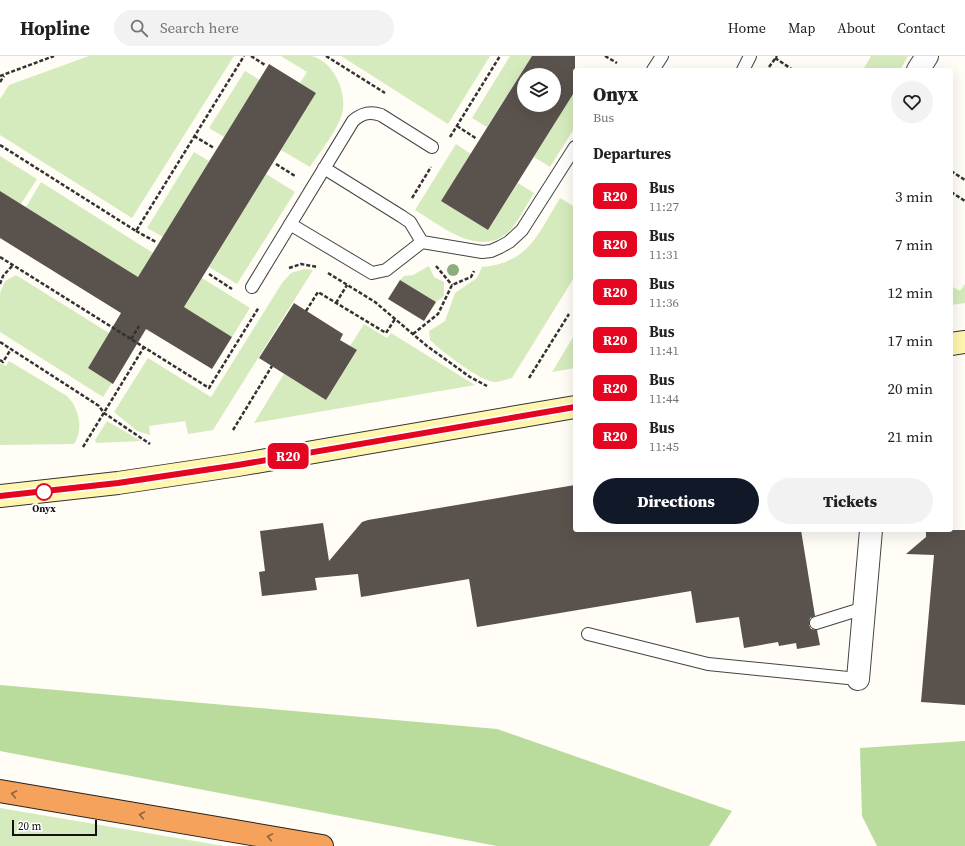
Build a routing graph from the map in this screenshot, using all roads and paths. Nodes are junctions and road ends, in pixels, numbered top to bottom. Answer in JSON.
{"nodes":[{"id":1,"x":54,"y":56,"type":"edge"},
{"id":2,"x":244,"y":56,"type":"edge"},
{"id":3,"x":251,"y":56,"type":"edge"},
{"id":4,"x":500,"y":56,"type":"edge"},
{"id":5,"x":605,"y":56,"type":"edge"},
{"id":6,"x":662,"y":56,"type":"edge"},
{"id":7,"x":750,"y":56,"type":"edge"},
{"id":8,"x":927,"y":56,"type":"edge"},
{"id":9,"x":776,"y":57,"type":"edge"},
{"id":10,"x":617,"y":63,"type":"dead end"},
{"id":11,"x":265,"y":65,"type":"dead end"},
{"id":12,"x":654,"y":68,"type":"edge"},
{"id":13,"x":743,"y":68,"type":"edge"},
{"id":14,"x":769,"y":68,"type":"edge"},
{"id":15,"x":790,"y":68,"type":"edge"},
{"id":16,"x":919,"y":68,"type":"edge"},
{"id":17,"x":5,"y":74,"type":"junction"},
{"id":18,"x":0,"y":76,"type":"edge"},
{"id":19,"x":0,"y":82,"type":"edge"},
{"id":20,"x":457,"y":126,"type":"junction"},
{"id":21,"x":194,"y":136,"type":"junction"},
{"id":22,"x":477,"y":139,"type":"dead end"},
{"id":23,"x":448,"y":140,"type":"dead end"},
{"id":24,"x":0,"y":145,"type":"edge"},
{"id":25,"x":214,"y":148,"type":"dead end"},
{"id":26,"x":432,"y":148,"type":"dead end"},
{"id":27,"x":573,"y":150,"type":"edge"},
{"id":28,"x":276,"y":164,"type":"dead end"},
{"id":29,"x":432,"y":166,"type":"dead end"},
{"id":30,"x":324,"y":168,"type":"junction"},
{"id":31,"x":953,"y":172,"type":"edge"},
{"id":32,"x":296,"y":176,"type":"dead end"},
{"id":33,"x":965,"y":180,"type":"edge"},
{"id":34,"x":953,"y":193,"type":"edge"},
{"id":35,"x":411,"y":199,"type":"dead end"},
{"id":36,"x":965,"y":201,"type":"edge"},
{"id":37,"x":290,"y":224,"type":"junction"},
{"id":38,"x":136,"y":231,"type":"junction"},
{"id":39,"x":156,"y":242,"type":"dead end"},
{"id":40,"x":422,"y":242,"type":"junction"},
{"id":41,"x":0,"y":257,"type":"edge"},
{"id":42,"x":433,"y":262,"type":"dead end"},
{"id":43,"x":477,"y":264,"type":"dead end"},
{"id":44,"x":13,"y":265,"type":"junction"},
{"id":45,"x":287,"y":270,"type":"dead end"},
{"id":46,"x":0,"y":284,"type":"edge"},
{"id":47,"x":347,"y":285,"type":"junction"},
{"id":48,"x":452,"y":286,"type":"junction"},
{"id":49,"x":252,"y":287,"type":"dead end"},
{"id":50,"x":336,"y":303,"type":"junction"},
{"id":51,"x":260,"y":306,"type":"dead end"},
{"id":52,"x":306,"y":310,"type":"dead end"},
{"id":53,"x":569,"y":314,"type":"dead end"},
{"id":54,"x":395,"y":319,"type":"junction"},
{"id":55,"x":139,"y":326,"type":"dead end"},
{"id":56,"x":413,"y":334,"type":"junction"},
{"id":57,"x":131,"y":339,"type":"junction"},
{"id":58,"x":0,"y":342,"type":"edge"},
{"id":59,"x":965,"y":342,"type":"edge"},
{"id":60,"x":953,"y":344,"type":"edge"},
{"id":61,"x":144,"y":347,"type":"junction"},
{"id":62,"x":11,"y":349,"type":"junction"},
{"id":63,"x":0,"y":360,"type":"edge"},
{"id":64,"x":272,"y":366,"type":"dead end"},
{"id":65,"x":529,"y":378,"type":"dead end"},
{"id":66,"x":487,"y":386,"type":"dead end"},
{"id":67,"x":573,"y":407,"type":"edge"},
{"id":68,"x":104,"y":413,"type":"junction"},
{"id":69,"x":232,"y":430,"type":"dead end"},
{"id":70,"x":150,"y":444,"type":"dead end"},
{"id":71,"x":83,"y":447,"type":"dead end"},
{"id":72,"x":0,"y":496,"type":"edge"},
{"id":73,"x":871,"y":532,"type":"edge"},
{"id":74,"x":864,"y":608,"type":"junction"},
{"id":75,"x":816,"y":623,"type":"dead end"},
{"id":76,"x":588,"y":634,"type":"dead end"},
{"id":77,"x":858,"y":679,"type":"joint"},
{"id":78,"x":0,"y":791,"type":"edge"},
{"id":79,"x":322,"y":846,"type":"edge"}],
"edges":[{"from":1,"to":17,"type":"path"},
{"from":2,"to":21,"type":"path"},
{"from":3,"to":11,"type":"path"},
{"from":4,"to":20,"type":"path"},
{"from":5,"to":10,"type":"path"},
{"from":6,"to":12,"type":"lane"},
{"from":7,"to":13,"type":"lane"},
{"from":8,"to":16,"type":"street"},
{"from":9,"to":14,"type":"path"},
{"from":9,"to":15,"type":"path"},
{"from":17,"to":18,"type":"path"},
{"from":17,"to":19,"type":"path"},
{"from":20,"to":22,"type":"path"},
{"from":20,"to":23,"type":"path"},
{"from":21,"to":25,"type":"path"},
{"from":21,"to":38,"type":"path"},
{"from":24,"to":38,"type":"path"},
{"from":26,"to":30,"type":"lane"},
{"from":27,"to":40,"type":"lane"},
{"from":28,"to":32,"type":"path"},
{"from":29,"to":35,"type":"path"},
{"from":30,"to":37,"type":"lane"},
{"from":30,"to":40,"type":"lane"},
{"from":31,"to":33,"type":"path"},
{"from":34,"to":36,"type":"path"},
{"from":37,"to":40,"type":"lane"},
{"from":37,"to":49,"type":"lane"},
{"from":38,"to":39,"type":"path"},
{"from":41,"to":44,"type":"path"},
{"from":42,"to":48,"type":"path"},
{"from":43,"to":48,"type":"path"},
{"from":44,"to":46,"type":"path"},
{"from":44,"to":57,"type":"path"},
{"from":45,"to":47,"type":"path"},
{"from":47,"to":50,"type":"path"},
{"from":47,"to":54,"type":"path"},
{"from":48,"to":56,"type":"path"},
{"from":50,"to":52,"type":"path"},
{"from":50,"to":54,"type":"path"},
{"from":51,"to":61,"type":"path"},
{"from":53,"to":65,"type":"path"},
{"from":54,"to":56,"type":"path"},
{"from":55,"to":57,"type":"path"},
{"from":56,"to":66,"type":"path"},
{"from":57,"to":61,"type":"path"},
{"from":58,"to":62,"type":"path"},
{"from":59,"to":60,"type":"main road"},
{"from":61,"to":68,"type":"path"},
{"from":62,"to":63,"type":"path"},
{"from":62,"to":68,"type":"path"},
{"from":64,"to":69,"type":"path"},
{"from":67,"to":72,"type":"main road"},
{"from":68,"to":70,"type":"path"},
{"from":68,"to":71,"type":"path"},
{"from":73,"to":74,"type":"street"},
{"from":74,"to":75,"type":"lane"},
{"from":74,"to":77,"type":"street"},
{"from":76,"to":77,"type":"lane"},
{"from":79,"to":78,"type":"highway","one_way":true}]}
